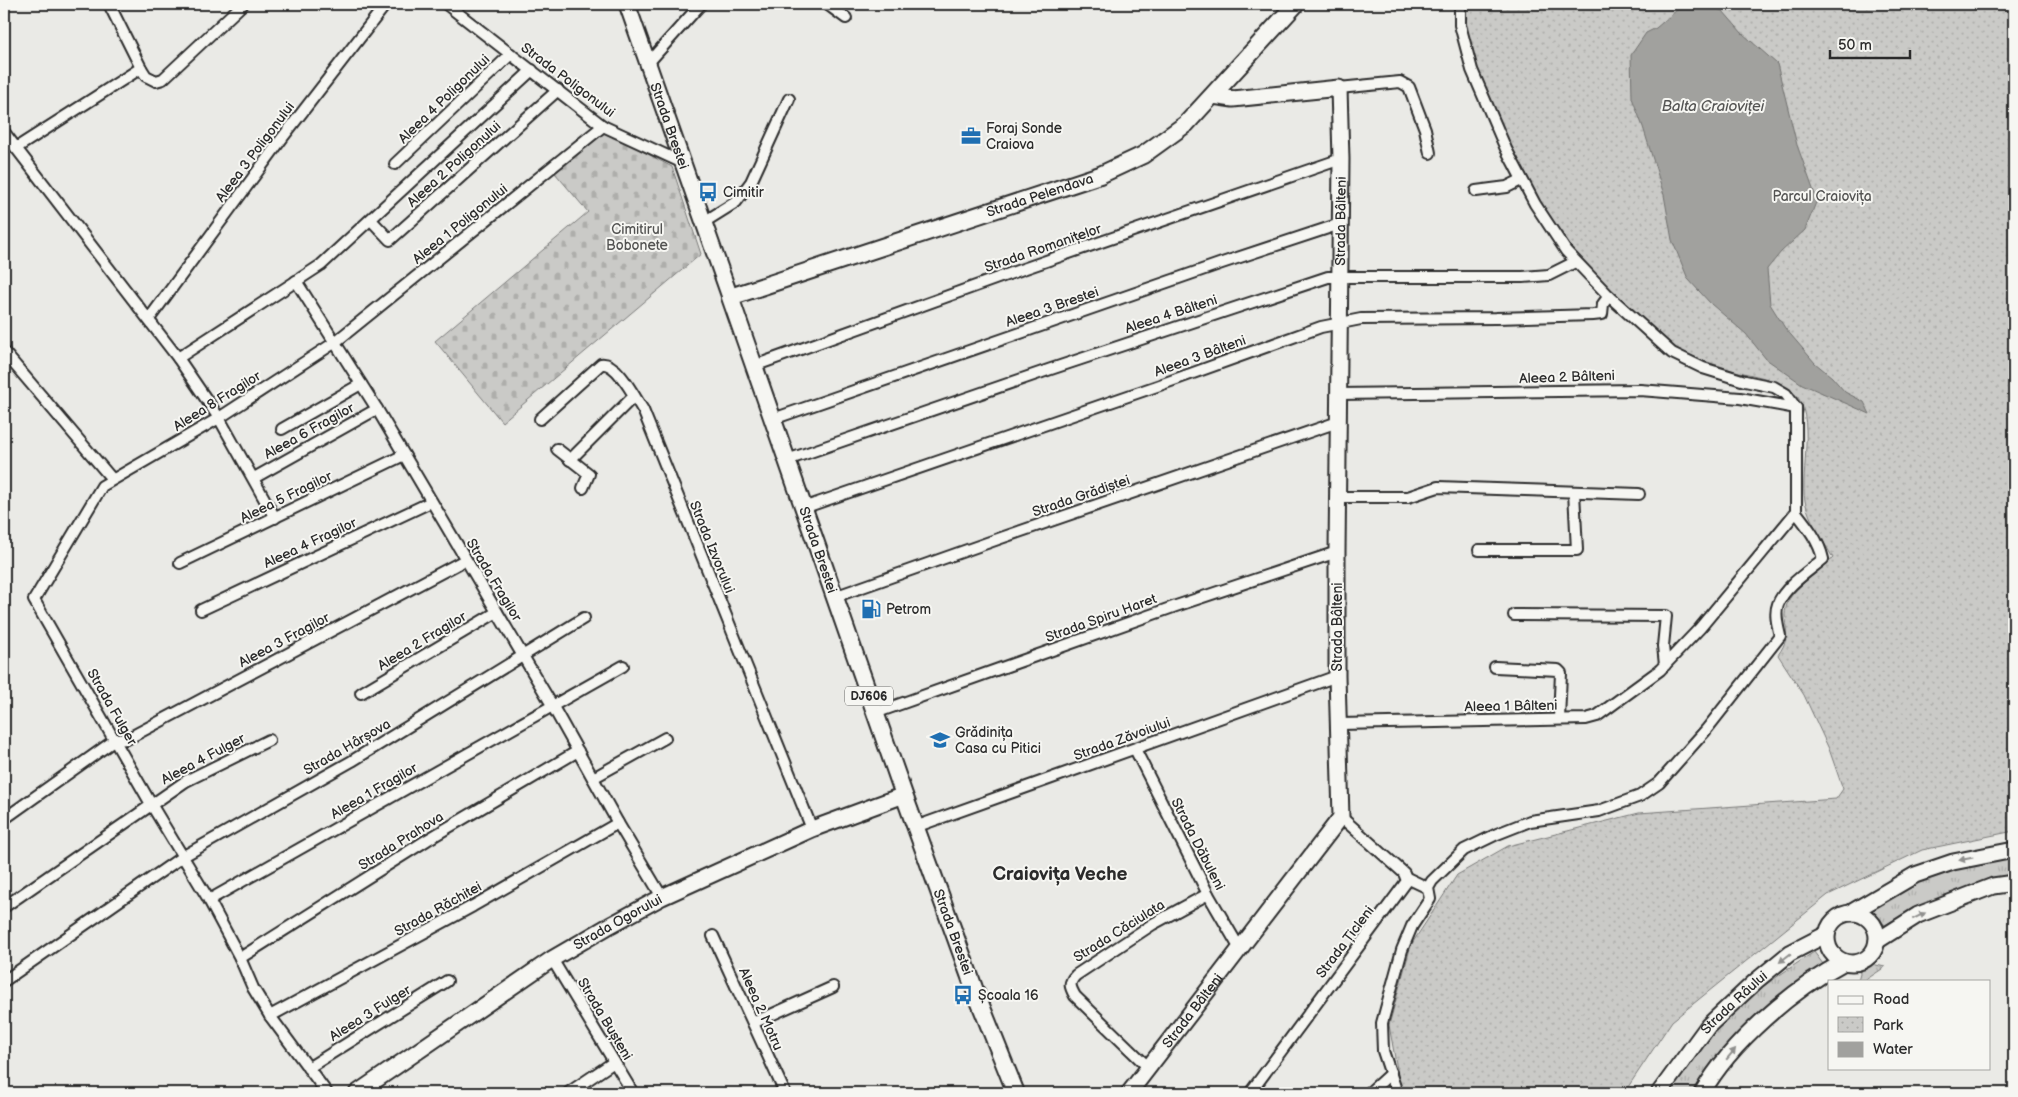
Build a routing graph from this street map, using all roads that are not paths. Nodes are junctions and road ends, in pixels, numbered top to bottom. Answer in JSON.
{"nodes":[{"id":1,"x":109,"y":4,"type":"edge"},
{"id":2,"x":243,"y":4,"type":"edge"},
{"id":3,"x":386,"y":4,"type":"edge"},
{"id":4,"x":446,"y":4,"type":"edge"},
{"id":5,"x":627,"y":4,"type":"edge"},
{"id":6,"x":701,"y":4,"type":"edge"},
{"id":7,"x":826,"y":4,"type":"edge"},
{"id":8,"x":1296,"y":4,"type":"edge"},
{"id":9,"x":1460,"y":4,"type":"edge"},
{"id":10,"x":846,"y":18,"type":"dead end"},
{"id":11,"x":511,"y":54,"type":"junction"},
{"id":12,"x":648,"y":63,"type":"junction"},
{"id":13,"x":141,"y":68,"type":"junction"},
{"id":14,"x":532,"y":70,"type":"junction"},
{"id":15,"x":1339,"y":88,"type":"junction"},
{"id":16,"x":558,"y":90,"type":"junction"},
{"id":17,"x":1213,"y":96,"type":"junction"},
{"id":18,"x":789,"y":99,"type":"dead end"},
{"id":19,"x":603,"y":126,"type":"junction"},
{"id":20,"x":4,"y":132,"type":"edge"},
{"id":21,"x":16,"y":148,"type":"junction"},
{"id":22,"x":1430,"y":153,"type":"dead end"},
{"id":23,"x":1341,"y":158,"type":"junction"},
{"id":24,"x":683,"y":163,"type":"junction"},
{"id":25,"x":395,"y":164,"type":"dead end"},
{"id":26,"x":1521,"y":180,"type":"junction"},
{"id":27,"x":1476,"y":191,"type":"dead end"},
{"id":28,"x":371,"y":220,"type":"junction"},
{"id":29,"x":704,"y":222,"type":"junction"},
{"id":30,"x":1340,"y":224,"type":"junction"},
{"id":31,"x":1575,"y":262,"type":"junction"},
{"id":32,"x":1340,"y":278,"type":"junction"},
{"id":33,"x":296,"y":281,"type":"junction"},
{"id":34,"x":730,"y":296,"type":"junction"},
{"id":35,"x":1609,"y":296,"type":"junction"},
{"id":36,"x":149,"y":319,"type":"junction"},
{"id":37,"x":1339,"y":323,"type":"junction"},
{"id":38,"x":334,"y":344,"type":"junction"},
{"id":39,"x":4,"y":352,"type":"edge"},
{"id":40,"x":178,"y":358,"type":"junction"},
{"id":41,"x":754,"y":366,"type":"junction"},
{"id":42,"x":360,"y":384,"type":"junction"},
{"id":43,"x":1338,"y":394,"type":"junction"},
{"id":44,"x":634,"y":396,"type":"junction"},
{"id":45,"x":1796,"y":408,"type":"junction"},
{"id":46,"x":377,"y":409,"type":"junction"},
{"id":47,"x":219,"y":418,"type":"junction"},
{"id":48,"x":540,"y":419,"type":"dead end"},
{"id":49,"x":773,"y":419,"type":"junction"},
{"id":50,"x":1338,"y":422,"type":"junction"},
{"id":51,"x":282,"y":429,"type":"dead end"},
{"id":52,"x":557,"y":449,"type":"dead end"},
{"id":53,"x":404,"y":455,"type":"junction"},
{"id":54,"x":570,"y":460,"type":"junction"},
{"id":55,"x":787,"y":460,"type":"junction"},
{"id":56,"x":254,"y":478,"type":"junction"},
{"id":57,"x":112,"y":479,"type":"junction"},
{"id":58,"x":583,"y":488,"type":"dead end"},
{"id":59,"x":1574,"y":492,"type":"junction"},
{"id":60,"x":1638,"y":494,"type":"dead end"},
{"id":61,"x":1338,"y":497,"type":"junction"},
{"id":62,"x":431,"y":502,"type":"junction"},
{"id":63,"x":803,"y":508,"type":"junction"},
{"id":64,"x":1796,"y":512,"type":"junction"},
{"id":65,"x":275,"y":518,"type":"junction"},
{"id":66,"x":1479,"y":550,"type":"dead end"},
{"id":67,"x":1337,"y":552,"type":"junction"},
{"id":68,"x":465,"y":560,"type":"junction"},
{"id":69,"x":180,"y":563,"type":"dead end"},
{"id":70,"x":834,"y":597,"type":"junction"},
{"id":71,"x":200,"y":610,"type":"dead end"},
{"id":72,"x":497,"y":612,"type":"junction"},
{"id":73,"x":1514,"y":615,"type":"dead end"},
{"id":74,"x":584,"y":618,"type":"dead end"},
{"id":75,"x":523,"y":656,"type":"junction"},
{"id":76,"x":1665,"y":665,"type":"junction"},
{"id":77,"x":623,"y":666,"type":"dead end"},
{"id":78,"x":1495,"y":667,"type":"dead end"},
{"id":79,"x":1337,"y":676,"type":"junction"},
{"id":80,"x":361,"y":693,"type":"dead end"},
{"id":81,"x":552,"y":705,"type":"junction"},
{"id":82,"x":875,"y":713,"type":"junction"},
{"id":83,"x":1560,"y":719,"type":"junction"},
{"id":84,"x":1340,"y":724,"type":"junction"},
{"id":85,"x":665,"y":738,"type":"dead end"},
{"id":86,"x":115,"y":740,"type":"junction"},
{"id":87,"x":270,"y":740,"type":"dead end"},
{"id":88,"x":1135,"y":750,"type":"junction"},
{"id":89,"x":578,"y":751,"type":"junction"},
{"id":90,"x":593,"y":778,"type":"junction"},
{"id":91,"x":904,"y":795,"type":"junction"},
{"id":92,"x":151,"y":804,"type":"junction"},
{"id":93,"x":1341,"y":817,"type":"junction"},
{"id":94,"x":4,"y":819,"type":"edge"},
{"id":95,"x":618,"y":823,"type":"junction"},
{"id":96,"x":916,"y":827,"type":"junction"},
{"id":97,"x":812,"y":830,"type":"junction"},
{"id":98,"x":2014,"y":850,"type":"edge"},
{"id":99,"x":182,"y":857,"type":"junction"},
{"id":100,"x":1407,"y":878,"type":"junction"},
{"id":101,"x":2014,"y":882,"type":"edge"},
{"id":102,"x":1428,"y":888,"type":"junction"},
{"id":103,"x":1208,"y":894,"type":"junction"},
{"id":104,"x":662,"y":898,"type":"junction"},
{"id":105,"x":209,"y":900,"type":"junction"},
{"id":106,"x":4,"y":907,"type":"edge"},
{"id":107,"x":1852,"y":912,"type":"junction"},
{"id":108,"x":1827,"y":934,"type":"junction"},
{"id":109,"x":713,"y":936,"type":"dead end"},
{"id":110,"x":1877,"y":941,"type":"junction"},
{"id":111,"x":1240,"y":949,"type":"junction"},
{"id":112,"x":240,"y":958,"type":"junction"},
{"id":113,"x":552,"y":959,"type":"junction"},
{"id":114,"x":1844,"y":962,"type":"junction"},
{"id":115,"x":447,"y":980,"type":"dead end"},
{"id":116,"x":4,"y":981,"type":"edge"},
{"id":117,"x":833,"y":987,"type":"dead end"},
{"id":118,"x":270,"y":1016,"type":"junction"},
{"id":119,"x":753,"y":1023,"type":"junction"},
{"id":120,"x":614,"y":1062,"type":"junction"},
{"id":121,"x":1148,"y":1067,"type":"junction"},
{"id":122,"x":308,"y":1068,"type":"junction"},
{"id":123,"x":1391,"y":1073,"type":"junction"},
{"id":124,"x":1013,"y":1092,"type":"edge"},
{"id":125,"x":327,"y":1093,"type":"edge"},
{"id":126,"x":357,"y":1093,"type":"edge"},
{"id":127,"x":568,"y":1093,"type":"edge"},
{"id":128,"x":633,"y":1093,"type":"edge"},
{"id":129,"x":785,"y":1093,"type":"edge"},
{"id":130,"x":1129,"y":1093,"type":"edge"},
{"id":131,"x":1250,"y":1093,"type":"edge"},
{"id":132,"x":1369,"y":1093,"type":"edge"},
{"id":133,"x":1397,"y":1093,"type":"edge"},
{"id":134,"x":1659,"y":1093,"type":"edge"},
{"id":135,"x":1702,"y":1093,"type":"edge"}],
"edges":[{"from":1,"to":13,"type":"street"},
{"from":2,"to":13,"type":"street"},
{"from":3,"to":36,"type":"street","name":"Aleea 3 Poligonului"},
{"from":4,"to":11,"type":"street","name":"Strada Poligonului"},
{"from":5,"to":12,"type":"street","name":"Strada Brestei","number":"DJ606"},
{"from":6,"to":12,"type":"street"},
{"from":7,"to":10,"type":"street"},
{"from":8,"to":17,"type":"main road","name":"Strada Pelendava"},
{"from":9,"to":26,"type":"street"},
{"from":11,"to":14,"type":"street","name":"Strada Poligonului"},
{"from":11,"to":25,"type":"street","name":"Aleea 4 Poligonului"},
{"from":12,"to":24,"type":"street","name":"Strada Brestei","number":"DJ606"},
{"from":13,"to":21,"type":"street"},
{"from":14,"to":16,"type":"street","name":"Strada Poligonului"},
{"from":14,"to":28,"type":"street","name":"Aleea 2 Poligonului"},
{"from":15,"to":17,"type":"street"},
{"from":15,"to":22,"type":"street"},
{"from":15,"to":23,"type":"street","name":"Strada Bâlteni"},
{"from":16,"to":19,"type":"street","name":"Strada Poligonului"},
{"from":16,"to":28,"type":"street","name":"Aleea 2 Poligonului"},
{"from":17,"to":34,"type":"main road","name":"Strada Pelendava"},
{"from":18,"to":29,"type":"street"},
{"from":19,"to":24,"type":"street","name":"Strada Poligonului"},
{"from":19,"to":38,"type":"street","name":"Aleea 1 Poligonului"},
{"from":20,"to":21,"type":"street"},
{"from":21,"to":36,"type":"street"},
{"from":23,"to":30,"type":"street","name":"Strada Bâlteni"},
{"from":23,"to":41,"type":"street","name":"Strada Romanițelor"},
{"from":24,"to":29,"type":"street","name":"Strada Brestei","number":"DJ606"},
{"from":26,"to":27,"type":"street"},
{"from":26,"to":31,"type":"street"},
{"from":28,"to":33,"type":"street","name":"Aleea 2 Poligonului"},
{"from":29,"to":34,"type":"street","name":"Strada Brestei","number":"DJ606"},
{"from":30,"to":32,"type":"street","name":"Strada Bâlteni"},
{"from":30,"to":49,"type":"street","name":"Aleea 3 Brestei"},
{"from":31,"to":32,"type":"street","name":"Aleea 4 Bâlteni"},
{"from":31,"to":35,"type":"street"},
{"from":32,"to":37,"type":"street","name":"Strada Bâlteni"},
{"from":32,"to":55,"type":"street","name":"Aleea 4 Bâlteni"},
{"from":33,"to":38,"type":"street","name":"Strada Fragilor"},
{"from":33,"to":40,"type":"street","name":"Aleea 2 Poligonului"},
{"from":34,"to":41,"type":"main road","name":"Strada Brestei","number":"DJ606"},
{"from":35,"to":37,"type":"street","name":"Aleea 3 Bâlteni"},
{"from":35,"to":45,"type":"street"},
{"from":36,"to":40,"type":"street"},
{"from":37,"to":43,"type":"street","name":"Strada Bâlteni"},
{"from":37,"to":63,"type":"street","name":"Aleea 3 Bâlteni"},
{"from":38,"to":42,"type":"street","name":"Strada Fragilor"},
{"from":38,"to":47,"type":"street","name":"Aleea 8 Fragilor"},
{"from":39,"to":57,"type":"street"},
{"from":40,"to":47,"type":"street"},
{"from":41,"to":49,"type":"main road","name":"Strada Brestei","number":"DJ606"},
{"from":42,"to":46,"type":"street","name":"Strada Fragilor"},
{"from":42,"to":51,"type":"street"},
{"from":43,"to":45,"type":"street","name":"Aleea 2 Bâlteni"},
{"from":43,"to":50,"type":"street","name":"Strada Bâlteni"},
{"from":44,"to":48,"type":"street","name":"Strada Izvorului"},
{"from":44,"to":54,"type":"street"},
{"from":44,"to":97,"type":"street","name":"Strada Izvorului"},
{"from":45,"to":64,"type":"street"},
{"from":46,"to":53,"type":"street","name":"Strada Fragilor"},
{"from":46,"to":56,"type":"street","name":"Aleea 6 Fragilor"},
{"from":47,"to":56,"type":"street"},
{"from":47,"to":57,"type":"street","name":"Aleea 8 Fragilor"},
{"from":49,"to":55,"type":"main road","name":"Strada Brestei","number":"DJ606"},
{"from":50,"to":61,"type":"street","name":"Strada Bâlteni"},
{"from":50,"to":70,"type":"street","name":"Strada Grădiștei"},
{"from":52,"to":54,"type":"street"},
{"from":53,"to":62,"type":"street","name":"Strada Fragilor"},
{"from":53,"to":65,"type":"street","name":"Aleea 5 Fragilor"},
{"from":54,"to":58,"type":"street"},
{"from":55,"to":63,"type":"main road","name":"Strada Brestei","number":"DJ606"},
{"from":56,"to":65,"type":"street"},
{"from":57,"to":86,"type":"street","name":"Strada Fulger"},
{"from":59,"to":60,"type":"street"},
{"from":59,"to":61,"type":"street"},
{"from":59,"to":66,"type":"street"},
{"from":61,"to":67,"type":"street","name":"Strada Bâlteni"},
{"from":62,"to":68,"type":"street","name":"Strada Fragilor"},
{"from":62,"to":71,"type":"street","name":"Aleea 4 Fragilor"},
{"from":63,"to":70,"type":"main road","name":"Strada Brestei","number":"DJ606"},
{"from":64,"to":76,"type":"street","name":"Aleea 1 Bâlteni"},
{"from":64,"to":102,"type":"street"},
{"from":65,"to":69,"type":"street","name":"Aleea 5 Fragilor"},
{"from":67,"to":79,"type":"street","name":"Strada Bâlteni"},
{"from":67,"to":82,"type":"street","name":"Strada Spiru Haret"},
{"from":68,"to":72,"type":"street","name":"Strada Fragilor"},
{"from":68,"to":86,"type":"street","name":"Aleea 3 Fragilor"},
{"from":70,"to":82,"type":"main road","name":"Strada Brestei","number":"DJ606"},
{"from":72,"to":75,"type":"street","name":"Strada Fragilor"},
{"from":72,"to":80,"type":"street","name":"Aleea 2 Fragilor"},
{"from":73,"to":76,"type":"street"},
{"from":74,"to":75,"type":"street","name":"Strada Hârșova"},
{"from":75,"to":81,"type":"street","name":"Strada Fragilor"},
{"from":75,"to":99,"type":"street","name":"Strada Hârșova"},
{"from":76,"to":83,"type":"street","name":"Aleea 1 Bâlteni"},
{"from":77,"to":81,"type":"street","name":"Aleea 1 Fragilor"},
{"from":78,"to":83,"type":"street"},
{"from":79,"to":84,"type":"street","name":"Strada Bâlteni"},
{"from":79,"to":88,"type":"street","name":"Strada Zăvoiului"},
{"from":81,"to":89,"type":"street","name":"Strada Fragilor"},
{"from":81,"to":105,"type":"street","name":"Aleea 1 Fragilor"},
{"from":82,"to":91,"type":"main road","name":"Strada Brestei","number":"DJ606"},
{"from":83,"to":84,"type":"street","name":"Aleea 1 Bâlteni"},
{"from":84,"to":93,"type":"street","name":"Strada Bâlteni"},
{"from":85,"to":90,"type":"street"},
{"from":86,"to":92,"type":"street","name":"Strada Fulger"},
{"from":86,"to":94,"type":"street","name":"Aleea 3 Fragilor"},
{"from":87,"to":92,"type":"street","name":"Aleea 4 Fulger"},
{"from":88,"to":96,"type":"street","name":"Strada Zăvoiului"},
{"from":88,"to":103,"type":"street","name":"Strada Dăbuleni"},
{"from":89,"to":90,"type":"street","name":"Strada Fragilor"},
{"from":89,"to":112,"type":"street","name":"Strada Prahova"},
{"from":90,"to":95,"type":"street","name":"Strada Fragilor"},
{"from":91,"to":96,"type":"main road","name":"Strada Brestei","number":"DJ606"},
{"from":91,"to":97,"type":"street","name":"Strada Ogorului"},
{"from":92,"to":99,"type":"street","name":"Strada Fulger"},
{"from":92,"to":106,"type":"street","name":"Aleea 4 Fulger"},
{"from":93,"to":100,"type":"street"},
{"from":93,"to":111,"type":"street","name":"Strada Bâlteni"},
{"from":95,"to":104,"type":"street","name":"Strada Fragilor"},
{"from":95,"to":118,"type":"street","name":"Strada Răchitei"},
{"from":96,"to":124,"type":"main road","name":"Strada Brestei","number":"DJ606"},
{"from":97,"to":104,"type":"street","name":"Strada Ogorului"},
{"from":98,"to":107,"type":"street","name":"Strada Râului","one_way":true},
{"from":99,"to":105,"type":"street","name":"Strada Fulger"},
{"from":99,"to":116,"type":"street","name":"Strada Hârșova"},
{"from":100,"to":102,"type":"street"},
{"from":100,"to":131,"type":"street","name":"Strada Țicleni"},
{"from":110,"to":101,"type":"street","one_way":true},
{"from":102,"to":123,"type":"street"},
{"from":103,"to":111,"type":"street","name":"Strada Dăbuleni"},
{"from":103,"to":121,"type":"street","name":"Strada Căciulata"},
{"from":104,"to":113,"type":"street","name":"Strada Ogorului"},
{"from":105,"to":112,"type":"street","name":"Strada Fulger"},
{"from":107,"to":108,"type":"street","name":"Strada Râului"},
{"from":107,"to":110,"type":"street"},
{"from":108,"to":114,"type":"street"},
{"from":108,"to":134,"type":"street","name":"Strada Râului","one_way":true},
{"from":109,"to":119,"type":"street","name":"Aleea 2 Motru"},
{"from":110,"to":114,"type":"street"},
{"from":111,"to":121,"type":"street","name":"Strada Bâlteni"},
{"from":112,"to":118,"type":"street","name":"Strada Fulger"},
{"from":113,"to":120,"type":"street","name":"Strada Bușteni"},
{"from":113,"to":126,"type":"street","name":"Strada Ogorului"},
{"from":135,"to":114,"type":"street","one_way":true},
{"from":115,"to":122,"type":"street","name":"Aleea 3 Fulger"},
{"from":117,"to":119,"type":"street"},
{"from":118,"to":122,"type":"street","name":"Strada Fulger"},
{"from":119,"to":129,"type":"street","name":"Aleea 2 Motru"},
{"from":120,"to":127,"type":"street"},
{"from":120,"to":128,"type":"street","name":"Strada Bușteni"},
{"from":121,"to":130,"type":"street","name":"Strada Bâlteni"},
{"from":122,"to":125,"type":"street","name":"Strada Fulger"},
{"from":123,"to":132,"type":"street"},
{"from":123,"to":133,"type":"street"}]}
